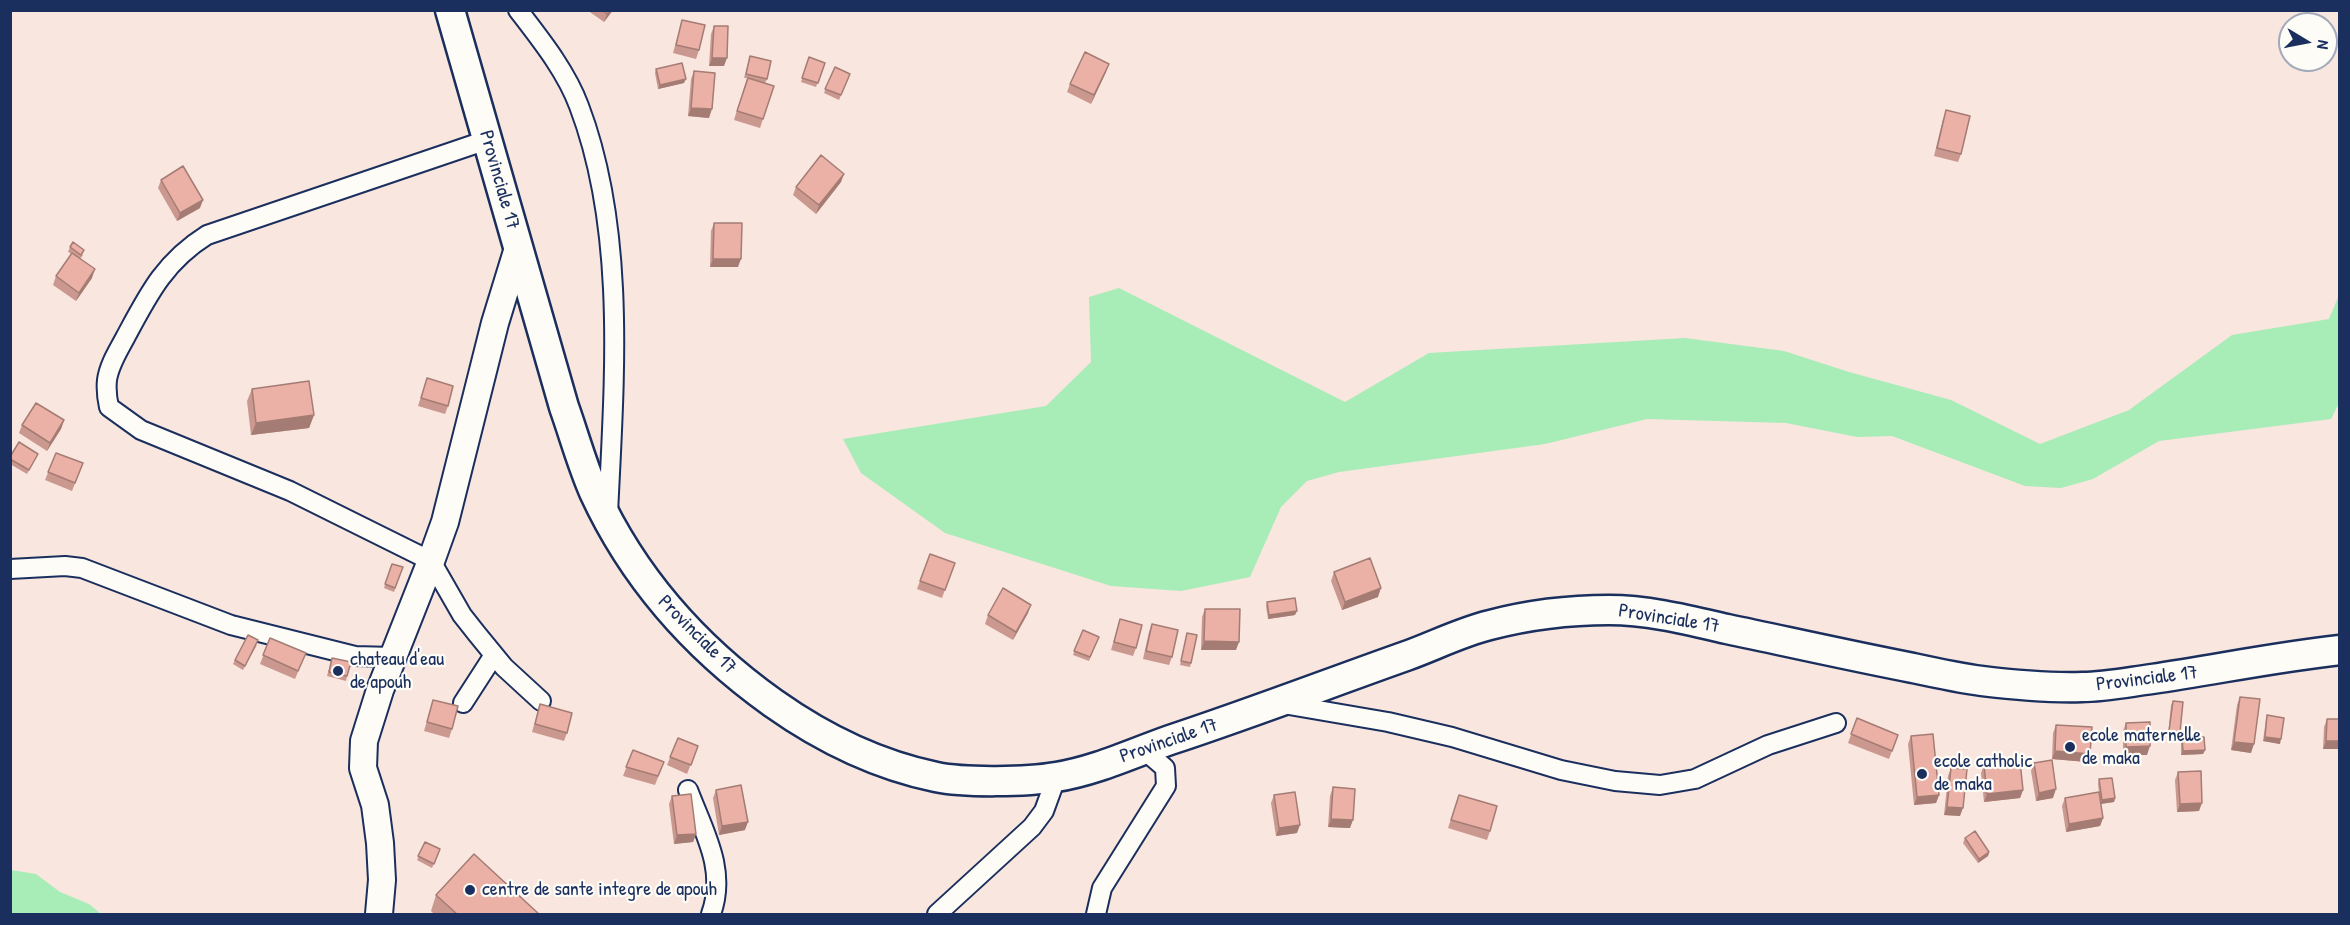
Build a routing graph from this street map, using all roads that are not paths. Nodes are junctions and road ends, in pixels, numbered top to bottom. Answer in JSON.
{"nodes":[{"id":1,"x":450,"y":10,"type":"edge"},
{"id":2,"x":518,"y":10,"type":"edge"},
{"id":3,"x":487,"y":140,"type":"junction"},
{"id":4,"x":518,"y":248,"type":"junction"},
{"id":5,"x":608,"y":519,"type":"junction"},
{"id":6,"x":431,"y":561,"type":"junction"},
{"id":7,"x":10,"y":569,"type":"edge"},
{"id":8,"x":2340,"y":650,"type":"edge"},
{"id":9,"x":494,"y":655,"type":"junction"},
{"id":10,"x":393,"y":657,"type":"junction"},
{"id":11,"x":541,"y":701,"type":"dead end"},
{"id":12,"x":463,"y":703,"type":"dead end"},
{"id":13,"x":1278,"y":704,"type":"junction"},
{"id":14,"x":1836,"y":723,"type":"dead end"},
{"id":15,"x":1143,"y":749,"type":"junction"},
{"id":16,"x":1056,"y":778,"type":"junction"},
{"id":17,"x":688,"y":790,"type":"dead end"},
{"id":18,"x":379,"y":915,"type":"edge"},
{"id":19,"x":711,"y":915,"type":"edge"},
{"id":20,"x":937,"y":915,"type":"edge"},
{"id":21,"x":1096,"y":915,"type":"edge"}],
"edges":[{"from":1,"to":3,"type":"main road","name":"Provinciale 17"},
{"from":2,"to":5,"type":"street"},
{"from":3,"to":4,"type":"main road","name":"Provinciale 17"},
{"from":3,"to":6,"type":"street"},
{"from":4,"to":5,"type":"main road","name":"Provinciale 17"},
{"from":4,"to":6,"type":"street"},
{"from":5,"to":16,"type":"main road","name":"Provinciale 17"},
{"from":6,"to":9,"type":"street"},
{"from":6,"to":10,"type":"street"},
{"from":7,"to":10,"type":"street"},
{"from":8,"to":13,"type":"main road","name":"Provinciale 17"},
{"from":9,"to":11,"type":"street"},
{"from":9,"to":12,"type":"street"},
{"from":10,"to":18,"type":"street"},
{"from":13,"to":14,"type":"street"},
{"from":13,"to":15,"type":"main road","name":"Provinciale 17"},
{"from":15,"to":16,"type":"main road","name":"Provinciale 17"},
{"from":15,"to":21,"type":"street"},
{"from":16,"to":20,"type":"street"},
{"from":17,"to":19,"type":"street"}]}
